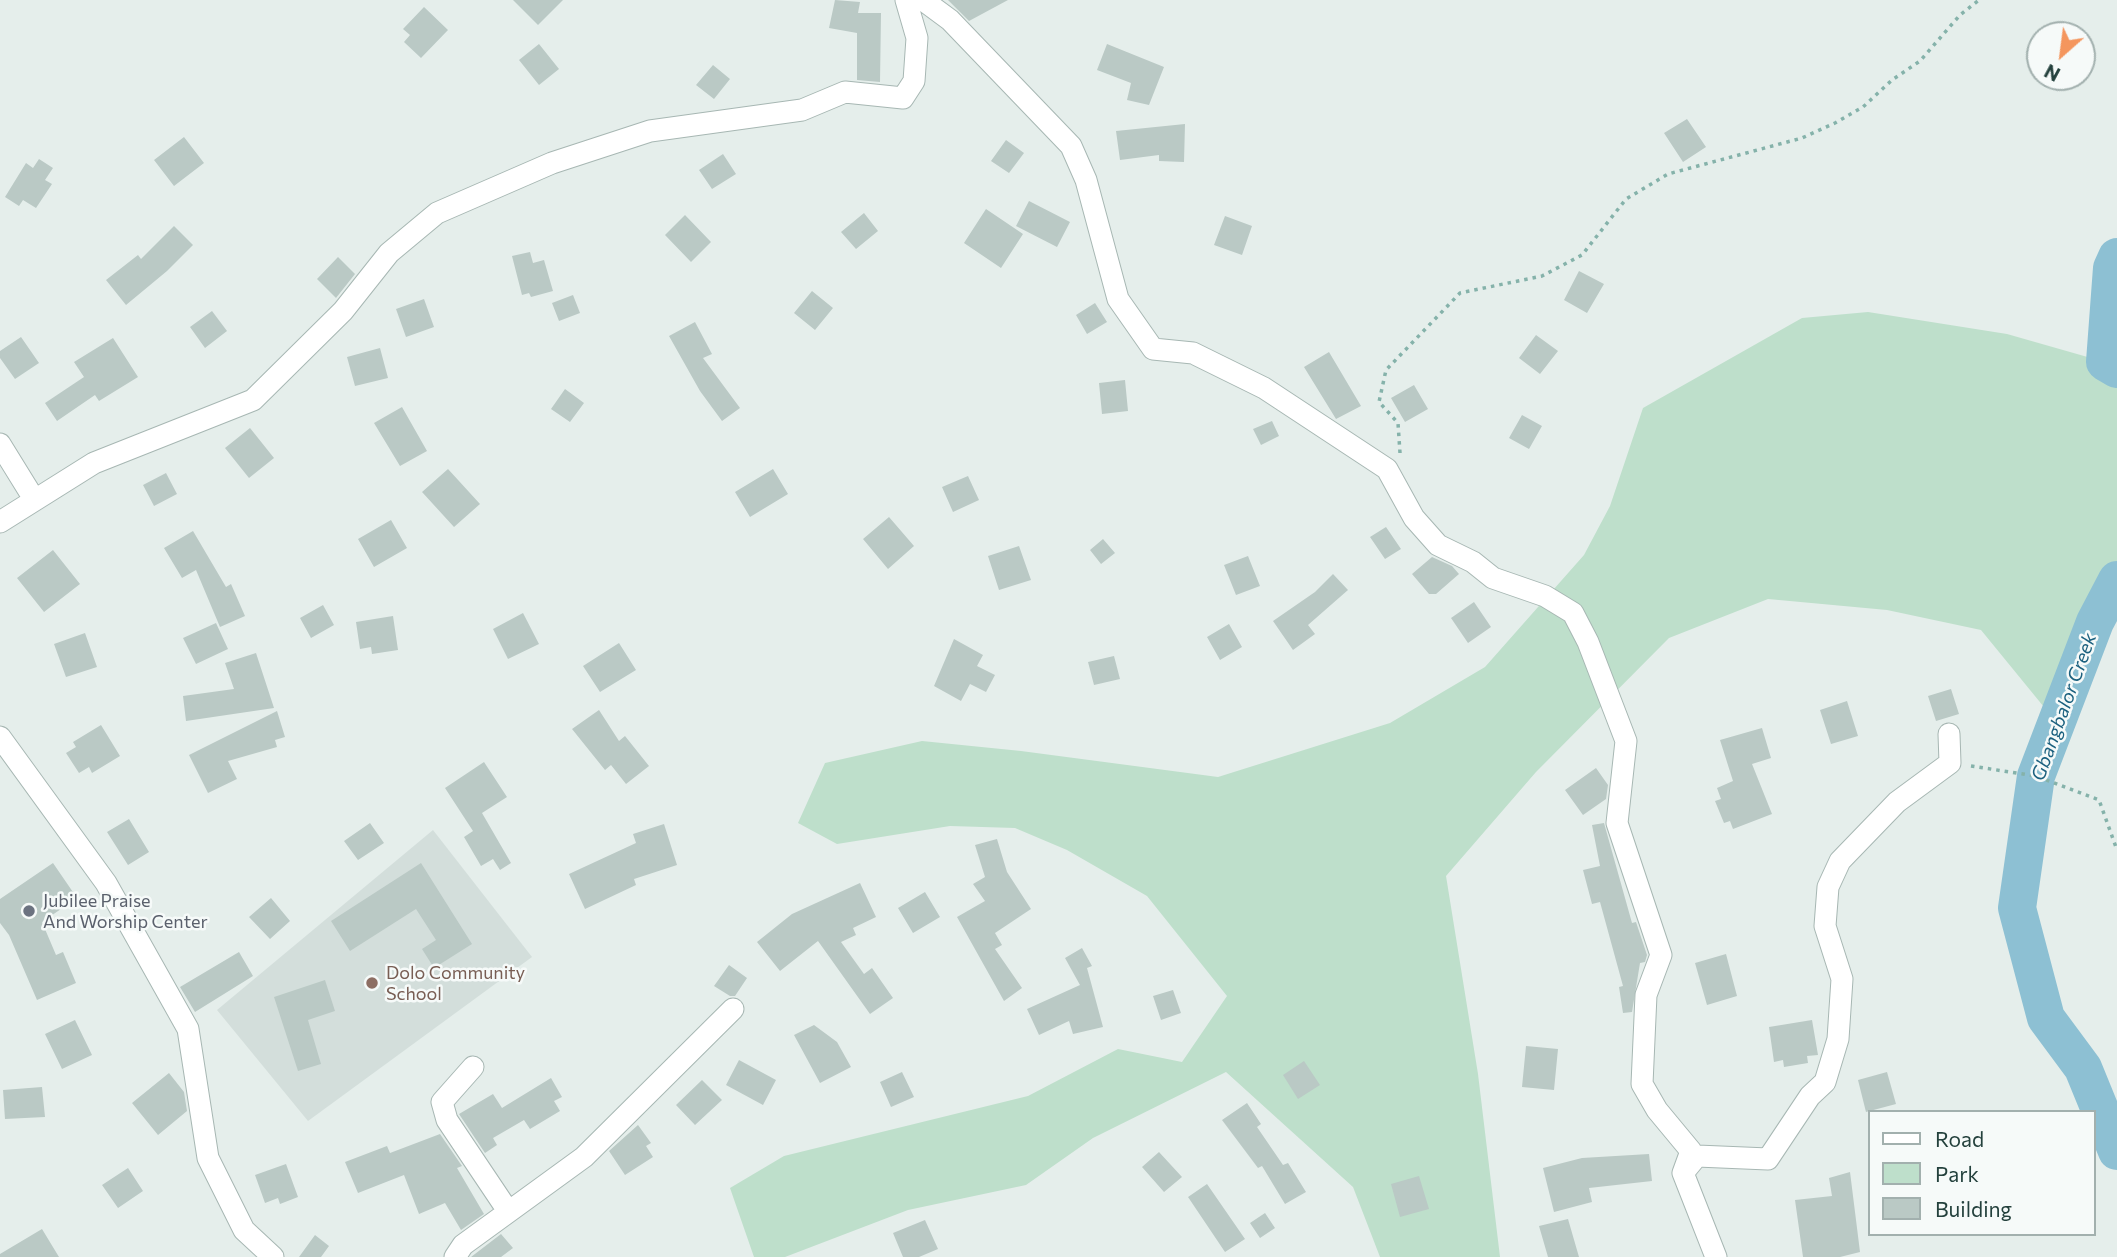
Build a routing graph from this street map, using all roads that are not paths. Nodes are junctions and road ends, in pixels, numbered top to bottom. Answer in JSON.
{"nodes":[{"id":1,"x":906,"y":0,"type":"edge"},
{"id":2,"x":923,"y":0,"type":"edge"},
{"id":3,"x":0,"y":444,"type":"edge"},
{"id":4,"x":34,"y":499,"type":"junction"},
{"id":5,"x":0,"y":522,"type":"edge"},
{"id":6,"x":1949,"y":734,"type":"dead end"},
{"id":7,"x":0,"y":737,"type":"edge"},
{"id":8,"x":733,"y":1009,"type":"dead end"},
{"id":9,"x":473,"y":1067,"type":"dead end"},
{"id":10,"x":1683,"y":1173,"type":"junction"},
{"id":11,"x":508,"y":1211,"type":"junction"},
{"id":12,"x":273,"y":1257,"type":"edge"},
{"id":13,"x":455,"y":1257,"type":"edge"},
{"id":14,"x":1716,"y":1257,"type":"edge"}],
"edges":[{"from":1,"to":4,"type":"street"},
{"from":2,"to":10,"type":"street"},
{"from":3,"to":4,"type":"street"},
{"from":4,"to":5,"type":"street"},
{"from":6,"to":10,"type":"street"},
{"from":7,"to":12,"type":"street"},
{"from":8,"to":11,"type":"street"},
{"from":9,"to":11,"type":"street"},
{"from":10,"to":14,"type":"street"},
{"from":11,"to":13,"type":"street"}]}
